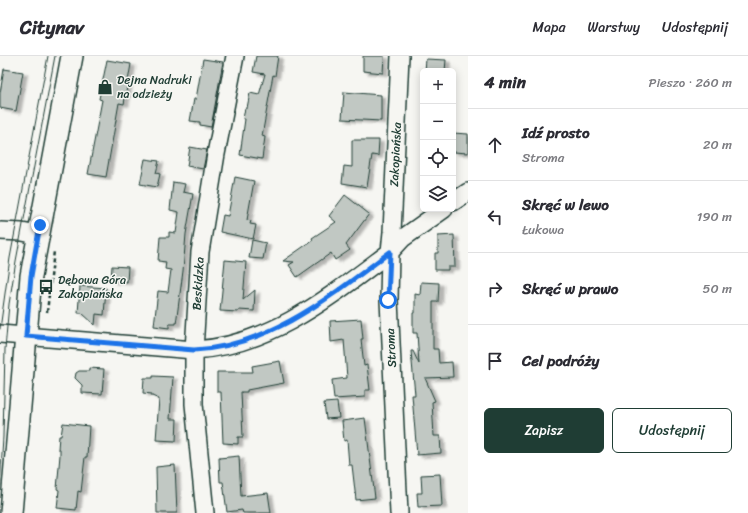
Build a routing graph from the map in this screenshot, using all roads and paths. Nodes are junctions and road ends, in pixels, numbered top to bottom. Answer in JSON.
{"nodes":[{"id":1,"x":72,"y":56,"type":"edge"},
{"id":2,"x":235,"y":56,"type":"edge"},
{"id":3,"x":400,"y":56,"type":"edge"},
{"id":4,"x":468,"y":192,"type":"edge"},
{"id":5,"x":456,"y":200,"type":"edge"},
{"id":6,"x":440,"y":212,"type":"edge"},
{"id":7,"x":0,"y":231,"type":"edge"},
{"id":8,"x":38,"y":235,"type":"junction"},
{"id":9,"x":54,"y":250,"type":"dead end"},
{"id":10,"x":390,"y":252,"type":"junction"},
{"id":11,"x":47,"y":311,"type":"dead end"},
{"id":12,"x":0,"y":334,"type":"edge"},
{"id":13,"x":26,"y":336,"type":"junction"},
{"id":14,"x":194,"y":350,"type":"junction"},
{"id":15,"x":11,"y":513,"type":"edge"},
{"id":16,"x":206,"y":513,"type":"edge"},
{"id":17,"x":399,"y":513,"type":"edge"}],
"edges":[{"from":1,"to":8,"type":"main road"},
{"from":2,"to":14,"type":"street","name":"Beskidzka"},
{"from":3,"to":10,"type":"street","name":"Zakopiańska"},
{"from":4,"to":5,"type":"street"},
{"from":6,"to":10,"type":"street"},
{"from":7,"to":8,"type":"street"},
{"from":8,"to":13,"type":"main road"},
{"from":9,"to":11,"type":"path"},
{"from":10,"to":14,"type":"street"},
{"from":10,"to":17,"type":"street","name":"Stroma"},
{"from":12,"to":13,"type":"street"},
{"from":13,"to":14,"type":"street"},
{"from":13,"to":15,"type":"main road"},
{"from":14,"to":16,"type":"street","name":"Beskidzka"}]}
